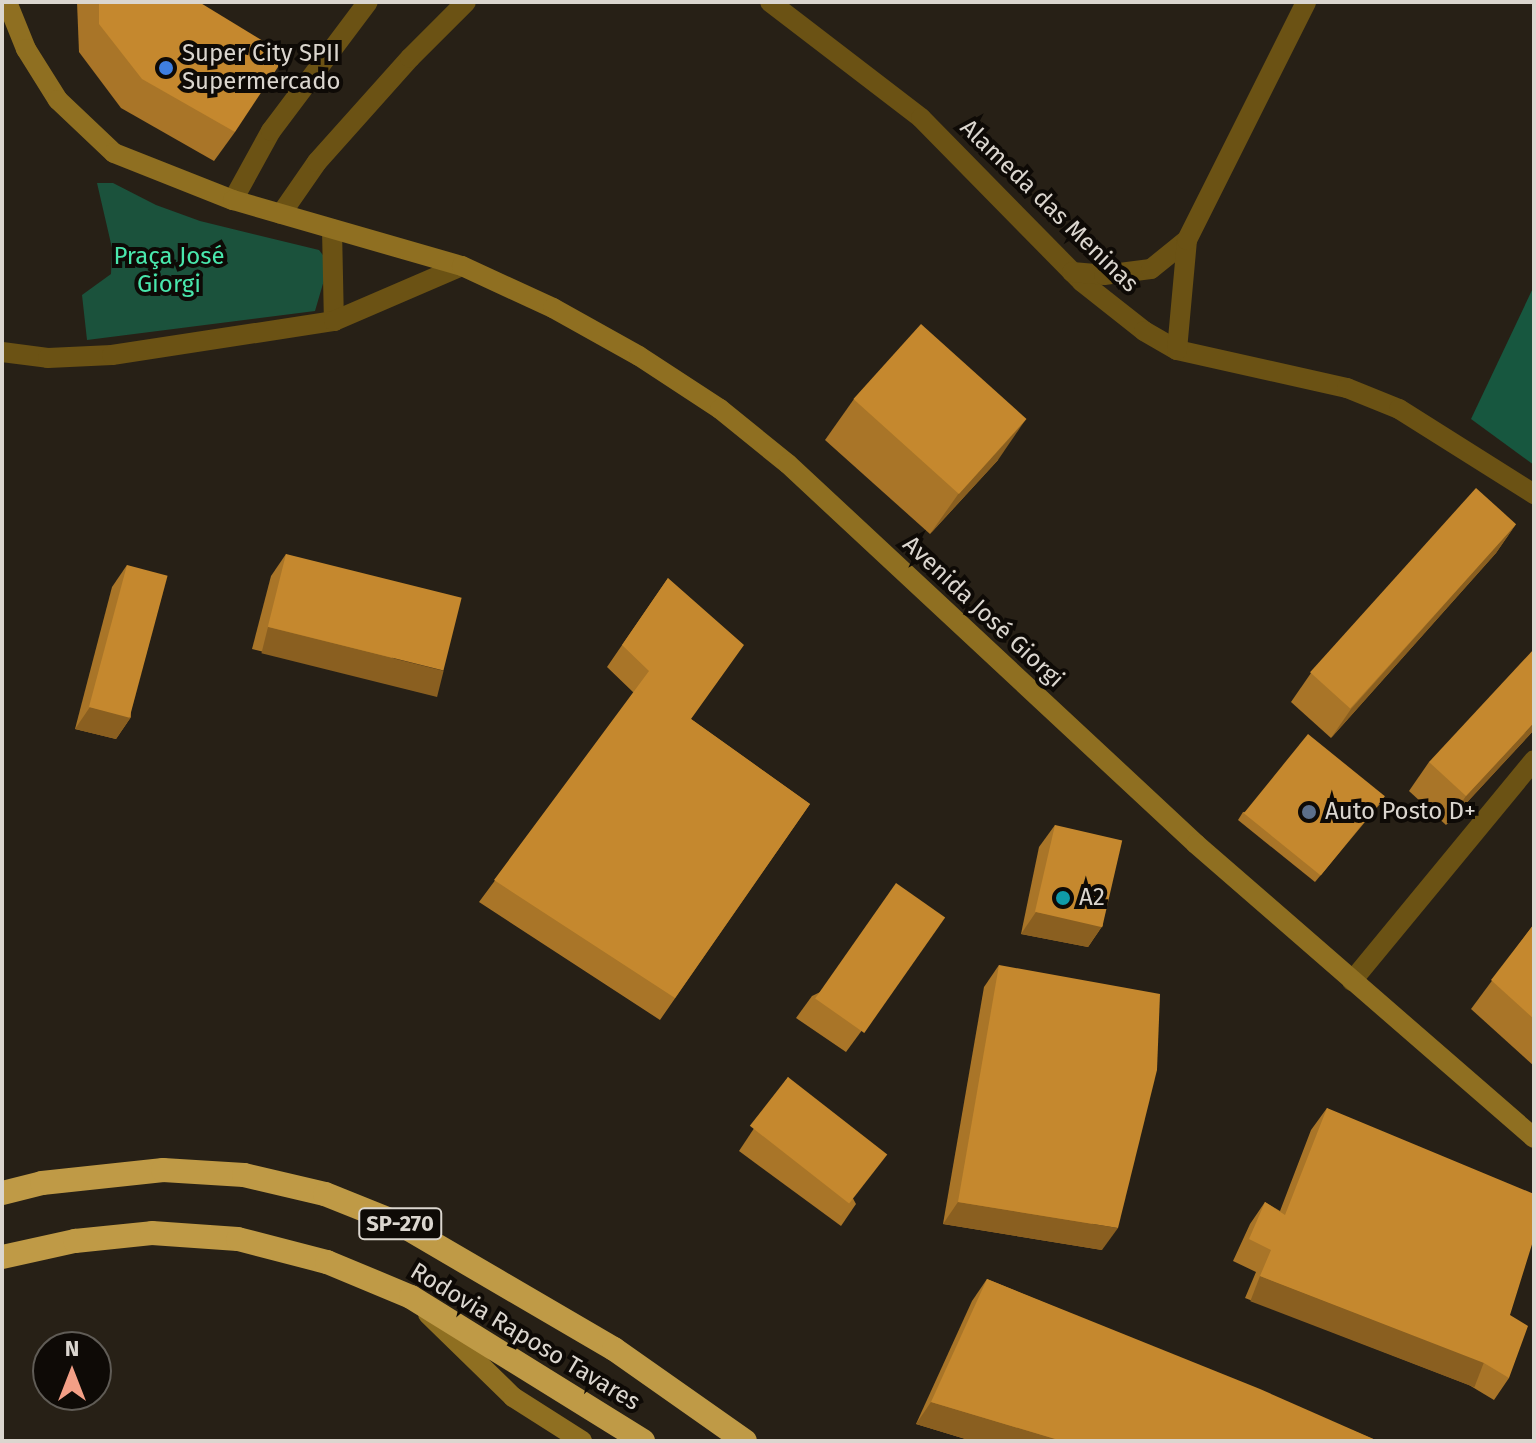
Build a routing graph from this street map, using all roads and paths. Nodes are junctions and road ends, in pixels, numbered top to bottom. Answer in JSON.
{"nodes":[{"id":1,"x":7,"y":2,"type":"edge"},
{"id":2,"x":368,"y":2,"type":"edge"},
{"id":3,"x":466,"y":2,"type":"edge"},
{"id":4,"x":770,"y":2,"type":"edge"},
{"id":5,"x":1306,"y":2,"type":"edge"},
{"id":6,"x":233,"y":200,"type":"junction"},
{"id":7,"x":281,"y":214,"type":"junction"},
{"id":8,"x":332,"y":229,"type":"junction"},
{"id":9,"x":1187,"y":240,"type":"junction"},
{"id":10,"x":462,"y":266,"type":"junction"},
{"id":11,"x":1072,"y":272,"type":"junction"},
{"id":12,"x":334,"y":321,"type":"junction"},
{"id":13,"x":1177,"y":350,"type":"junction"},
{"id":14,"x":2,"y":352,"type":"edge"},
{"id":15,"x":1534,"y":494,"type":"edge"},
{"id":16,"x":1534,"y":760,"type":"edge"},
{"id":17,"x":1352,"y":981,"type":"junction"},
{"id":18,"x":1534,"y":1138,"type":"edge"},
{"id":19,"x":2,"y":1193,"type":"edge"},
{"id":20,"x":2,"y":1257,"type":"edge"},
{"id":21,"x":411,"y":1297,"type":"junction"},
{"id":22,"x":582,"y":1441,"type":"edge"},
{"id":23,"x":643,"y":1441,"type":"edge"},
{"id":24,"x":745,"y":1441,"type":"edge"}],
"edges":[{"from":1,"to":6,"type":"street","name":"Avenida José Giorgi"},
{"from":2,"to":6,"type":"street"},
{"from":3,"to":7,"type":"street"},
{"from":4,"to":11,"type":"street","name":"Alameda das Meninas"},
{"from":5,"to":9,"type":"street"},
{"from":6,"to":7,"type":"street","name":"Avenida José Giorgi"},
{"from":7,"to":8,"type":"street","name":"Avenida José Giorgi"},
{"from":8,"to":10,"type":"street","name":"Avenida José Giorgi"},
{"from":8,"to":12,"type":"street"},
{"from":9,"to":11,"type":"street"},
{"from":9,"to":13,"type":"street"},
{"from":10,"to":12,"type":"street"},
{"from":10,"to":17,"type":"street","name":"Avenida José Giorgi"},
{"from":11,"to":13,"type":"street","name":"Alameda das Meninas"},
{"from":12,"to":14,"type":"street"},
{"from":13,"to":15,"type":"street","name":"Alameda das Meninas"},
{"from":16,"to":17,"type":"street"},
{"from":17,"to":18,"type":"street","name":"Avenida José Giorgi"},
{"from":19,"to":24,"type":"highway","name":"Rodovia Raposo Tavares","number":"SP-270"},
{"from":20,"to":21,"type":"highway","name":"Rodovia Raposo Tavares","number":"SP-270"},
{"from":21,"to":22,"type":"street"},
{"from":21,"to":23,"type":"highway","name":"Rodovia Raposo Tavares","number":"SP-270"}]}
